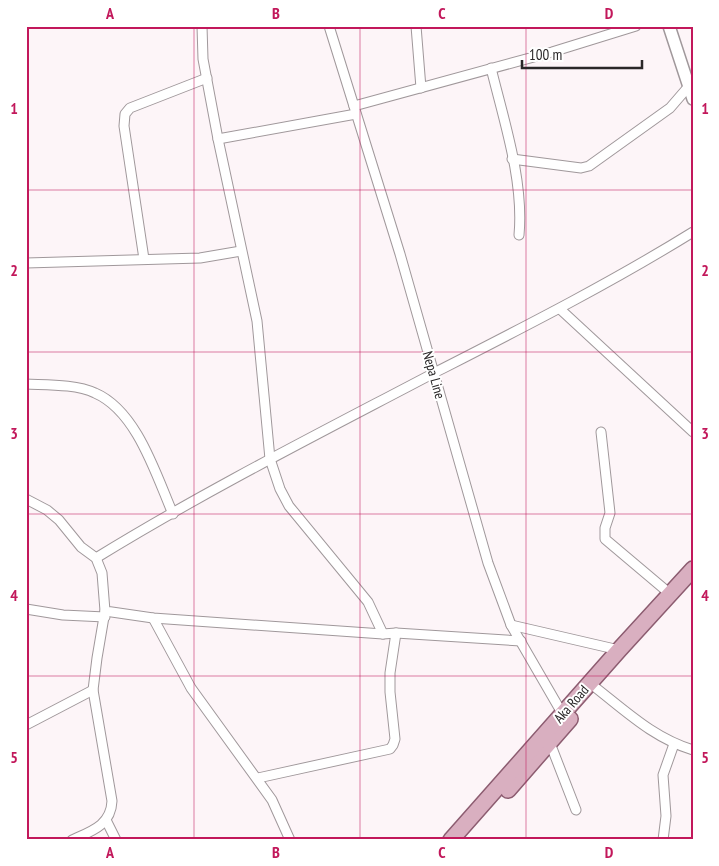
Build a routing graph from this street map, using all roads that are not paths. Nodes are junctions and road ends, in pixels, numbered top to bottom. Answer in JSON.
{"nodes":[{"id":1,"x":202,"y":26,"type":"edge"},
{"id":2,"x":329,"y":26,"type":"edge"},
{"id":3,"x":416,"y":26,"type":"edge"},
{"id":4,"x":636,"y":26,"type":"edge"},
{"id":5,"x":669,"y":26,"type":"edge"},
{"id":6,"x":491,"y":68,"type":"junction"},
{"id":7,"x":207,"y":78,"type":"junction"},
{"id":8,"x":688,"y":86,"type":"junction"},
{"id":9,"x":421,"y":88,"type":"junction"},
{"id":10,"x":693,"y":99,"type":"edge"},
{"id":11,"x":355,"y":110,"type":"junction"},
{"id":12,"x":218,"y":139,"type":"junction"},
{"id":13,"x":512,"y":159,"type":"junction"},
{"id":14,"x":693,"y":232,"type":"edge"},
{"id":15,"x":519,"y":235,"type":"dead end"},
{"id":16,"x":242,"y":251,"type":"junction"},
{"id":17,"x":144,"y":259,"type":"junction"},
{"id":18,"x":26,"y":263,"type":"edge"},
{"id":19,"x":560,"y":309,"type":"junction"},
{"id":20,"x":433,"y":374,"type":"junction"},
{"id":21,"x":26,"y":384,"type":"edge"},
{"id":22,"x":601,"y":432,"type":"dead end"},
{"id":23,"x":693,"y":432,"type":"edge"},
{"id":24,"x":270,"y":459,"type":"junction"},
{"id":25,"x":26,"y":499,"type":"edge"},
{"id":26,"x":173,"y":514,"type":"junction"},
{"id":27,"x":96,"y":558,"type":"junction"},
{"id":28,"x":693,"y":569,"type":"edge"},
{"id":29,"x":693,"y":580,"type":"edge"},
{"id":30,"x":669,"y":593,"type":"junction"},
{"id":31,"x":26,"y":609,"type":"edge"},
{"id":32,"x":105,"y":614,"type":"junction"},
{"id":33,"x":153,"y":618,"type":"junction"},
{"id":34,"x":511,"y":625,"type":"junction"},
{"id":35,"x":383,"y":634,"type":"junction"},
{"id":36,"x":396,"y":634,"type":"junction"},
{"id":37,"x":521,"y":641,"type":"junction"},
{"id":38,"x":619,"y":650,"type":"junction"},
{"id":39,"x":596,"y":688,"type":"junction"},
{"id":40,"x":93,"y":690,"type":"junction"},
{"id":41,"x":562,"y":713,"type":"junction"},
{"id":42,"x":26,"y":725,"type":"edge"},
{"id":43,"x":550,"y":743,"type":"junction"},
{"id":44,"x":674,"y":744,"type":"junction"},
{"id":45,"x":693,"y":750,"type":"edge"},
{"id":46,"x":258,"y":778,"type":"junction"},
{"id":47,"x":576,"y":810,"type":"dead end"},
{"id":48,"x":106,"y":820,"type":"junction"},
{"id":49,"x":72,"y":840,"type":"edge"},
{"id":50,"x":116,"y":840,"type":"edge"},
{"id":51,"x":290,"y":840,"type":"edge"},
{"id":52,"x":451,"y":840,"type":"edge"},
{"id":53,"x":464,"y":840,"type":"edge"},
{"id":54,"x":663,"y":840,"type":"edge"}],
"edges":[{"from":1,"to":7,"type":"street"},
{"from":2,"to":11,"type":"street","name":"Nepa Line"},
{"from":3,"to":9,"type":"street"},
{"from":4,"to":6,"type":"street"},
{"from":5,"to":8,"type":"street"},
{"from":6,"to":9,"type":"street"},
{"from":6,"to":13,"type":"street"},
{"from":7,"to":12,"type":"street"},
{"from":7,"to":17,"type":"street"},
{"from":8,"to":10,"type":"street"},
{"from":8,"to":13,"type":"street"},
{"from":9,"to":11,"type":"street"},
{"from":11,"to":12,"type":"street"},
{"from":11,"to":20,"type":"street","name":"Nepa Line"},
{"from":12,"to":16,"type":"street"},
{"from":13,"to":15,"type":"street"},
{"from":14,"to":19,"type":"street"},
{"from":16,"to":17,"type":"street"},
{"from":16,"to":24,"type":"street"},
{"from":17,"to":18,"type":"street"},
{"from":19,"to":20,"type":"street"},
{"from":19,"to":23,"type":"street"},
{"from":20,"to":24,"type":"street"},
{"from":20,"to":34,"type":"street","name":"Nepa Line"},
{"from":21,"to":26,"type":"street"},
{"from":22,"to":30,"type":"street"},
{"from":24,"to":26,"type":"street"},
{"from":24,"to":35,"type":"street"},
{"from":25,"to":27,"type":"street"},
{"from":26,"to":27,"type":"street"},
{"from":27,"to":32,"type":"street"},
{"from":28,"to":30,"type":"main road","name":"Aka Road"},
{"from":29,"to":39,"type":"main road","name":"Aka Road"},
{"from":30,"to":38,"type":"main road","name":"Aka Road"},
{"from":31,"to":32,"type":"street"},
{"from":32,"to":33,"type":"street"},
{"from":32,"to":40,"type":"street"},
{"from":33,"to":35,"type":"street"},
{"from":33,"to":46,"type":"street"},
{"from":34,"to":37,"type":"street","name":"Nepa Line"},
{"from":34,"to":38,"type":"street"},
{"from":35,"to":36,"type":"street"},
{"from":36,"to":37,"type":"street"},
{"from":36,"to":46,"type":"street"},
{"from":37,"to":41,"type":"street","name":"Nepa Line"},
{"from":38,"to":41,"type":"main road","name":"Aka Road"},
{"from":39,"to":43,"type":"main road","name":"Aka Road"},
{"from":39,"to":44,"type":"street"},
{"from":40,"to":42,"type":"street"},
{"from":40,"to":48,"type":"street"},
{"from":41,"to":52,"type":"main road","name":"Aka Road"},
{"from":43,"to":47,"type":"street"},
{"from":43,"to":53,"type":"main road","name":"Aka Road"},
{"from":44,"to":45,"type":"street"},
{"from":44,"to":54,"type":"street"},
{"from":46,"to":51,"type":"street"},
{"from":48,"to":49,"type":"street"},
{"from":48,"to":50,"type":"street"}]}
